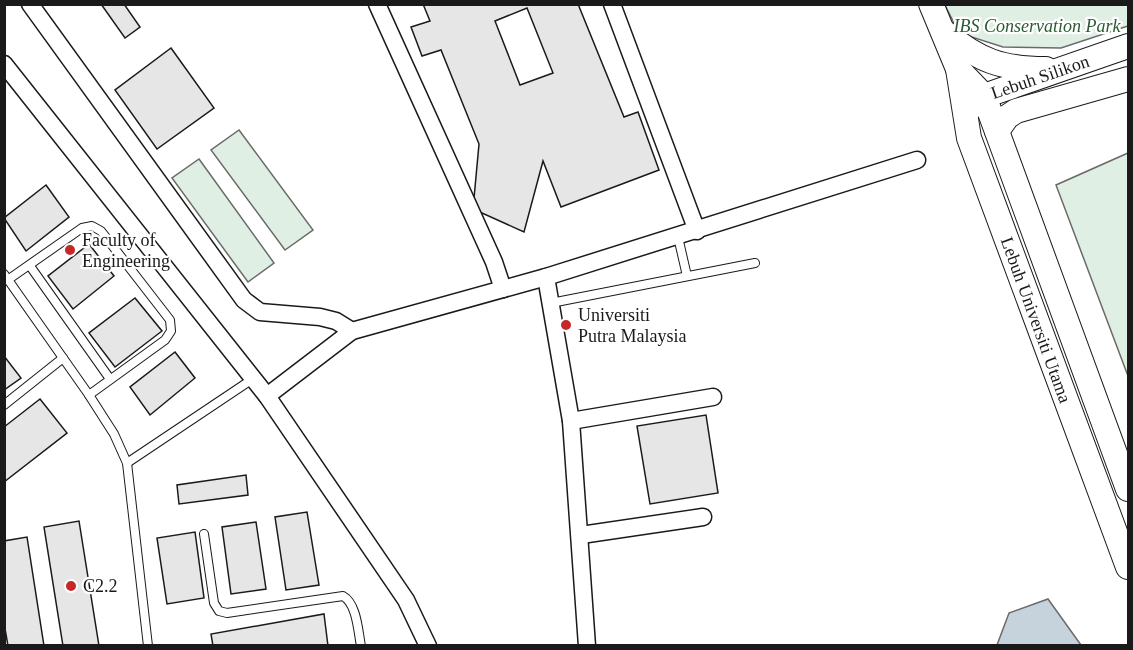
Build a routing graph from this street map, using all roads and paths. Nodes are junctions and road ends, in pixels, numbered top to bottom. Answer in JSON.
{"nodes":[{"id":1,"x":30,"y":4,"type":"edge"},
{"id":2,"x":377,"y":4,"type":"edge"},
{"id":3,"x":612,"y":4,"type":"edge"},
{"id":4,"x":931,"y":4,"type":"edge"},
{"id":5,"x":942,"y":31,"type":"junction"},
{"id":6,"x":1128,"y":46,"type":"edge"},
{"id":7,"x":1098,"y":57,"type":"junction"},
{"id":8,"x":4,"y":64,"type":"edge"},
{"id":9,"x":958,"y":69,"type":"junction"},
{"id":10,"x":1061,"y":69,"type":"junction"},
{"id":11,"x":1128,"y":79,"type":"edge"},
{"id":12,"x":1105,"y":85,"type":"junction"},
{"id":13,"x":984,"y":96,"type":"junction"},
{"id":14,"x":965,"y":125,"type":"junction"},
{"id":15,"x":997,"y":131,"type":"junction"},
{"id":16,"x":917,"y":160,"type":"dead end"},
{"id":17,"x":697,"y":231,"type":"junction"},
{"id":18,"x":678,"y":237,"type":"junction"},
{"id":19,"x":755,"y":263,"type":"dead end"},
{"id":20,"x":30,"y":266,"type":"junction"},
{"id":21,"x":687,"y":276,"type":"junction"},
{"id":22,"x":7,"y":277,"type":"edge"},
{"id":23,"x":546,"y":277,"type":"junction"},
{"id":24,"x":503,"y":290,"type":"junction"},
{"id":25,"x":551,"y":303,"type":"junction"},
{"id":26,"x":352,"y":331,"type":"junction"},
{"id":27,"x":63,"y":358,"type":"junction"},
{"id":28,"x":254,"y":378,"type":"junction"},
{"id":29,"x":110,"y":379,"type":"junction"},
{"id":30,"x":89,"y":395,"type":"junction"},
{"id":31,"x":267,"y":396,"type":"junction"},
{"id":32,"x":713,"y":397,"type":"dead end"},
{"id":33,"x":4,"y":405,"type":"edge"},
{"id":34,"x":571,"y":421,"type":"junction"},
{"id":35,"x":127,"y":464,"type":"junction"},
{"id":36,"x":1128,"y":489,"type":"edge"},
{"id":37,"x":703,"y":518,"type":"dead end"},
{"id":38,"x":204,"y":534,"type":"dead end"},
{"id":39,"x":581,"y":535,"type":"junction"},
{"id":40,"x":1128,"y":567,"type":"edge"},
{"id":41,"x":148,"y":645,"type":"edge"},
{"id":42,"x":361,"y":645,"type":"edge"},
{"id":43,"x":428,"y":645,"type":"edge"},
{"id":44,"x":587,"y":645,"type":"edge"}],
"edges":[{"from":1,"to":26,"type":"street"},
{"from":2,"to":24,"type":"street"},
{"from":3,"to":17,"type":"street"},
{"from":4,"to":5,"type":"main road","name":"Lebuh Universiti Utama"},
{"from":5,"to":9,"type":"main road","name":"Lebuh Universiti Utama"},
{"from":5,"to":10,"type":"main road"},
{"from":6,"to":7,"type":"main road","name":"Lebuh Silikon"},
{"from":7,"to":10,"type":"main road","name":"Lebuh Silikon"},
{"from":7,"to":12,"type":"main road"},
{"from":8,"to":28,"type":"street"},
{"from":9,"to":13,"type":"main road","name":"Lebuh Universiti Utama"},
{"from":9,"to":14,"type":"main road","name":"Lebuh Universiti Utama"},
{"from":10,"to":13,"type":"main road","name":"Lebuh Silikon"},
{"from":11,"to":12,"type":"main road","name":"Lebuh Silikon"},
{"from":12,"to":15,"type":"main road","name":"Lebuh Silikon"},
{"from":13,"to":14,"type":"main road","name":"Lebuh Silikon"},
{"from":13,"to":15,"type":"main road","name":"Lebuh Universiti Utama"},
{"from":14,"to":40,"type":"main road","name":"Lebuh Universiti Utama"},
{"from":15,"to":36,"type":"main road","name":"Lebuh Universiti Utama"},
{"from":16,"to":17,"type":"street"},
{"from":17,"to":18,"type":"street"},
{"from":18,"to":21,"type":"lane"},
{"from":18,"to":23,"type":"street"},
{"from":19,"to":21,"type":"lane"},
{"from":20,"to":22,"type":"lane"},
{"from":20,"to":29,"type":"lane"},
{"from":20,"to":29,"type":"lane"},
{"from":21,"to":25,"type":"lane"},
{"from":22,"to":27,"type":"lane"},
{"from":23,"to":24,"type":"street"},
{"from":23,"to":25,"type":"street"},
{"from":24,"to":26,"type":"street"},
{"from":25,"to":34,"type":"street"},
{"from":26,"to":31,"type":"street"},
{"from":27,"to":30,"type":"lane"},
{"from":27,"to":33,"type":"lane"},
{"from":28,"to":31,"type":"street"},
{"from":28,"to":35,"type":"lane"},
{"from":29,"to":30,"type":"lane"},
{"from":30,"to":35,"type":"lane"},
{"from":31,"to":43,"type":"street"},
{"from":32,"to":34,"type":"street"},
{"from":34,"to":39,"type":"street"},
{"from":35,"to":41,"type":"lane"},
{"from":37,"to":39,"type":"street"},
{"from":38,"to":42,"type":"lane"},
{"from":39,"to":44,"type":"street"}]}
